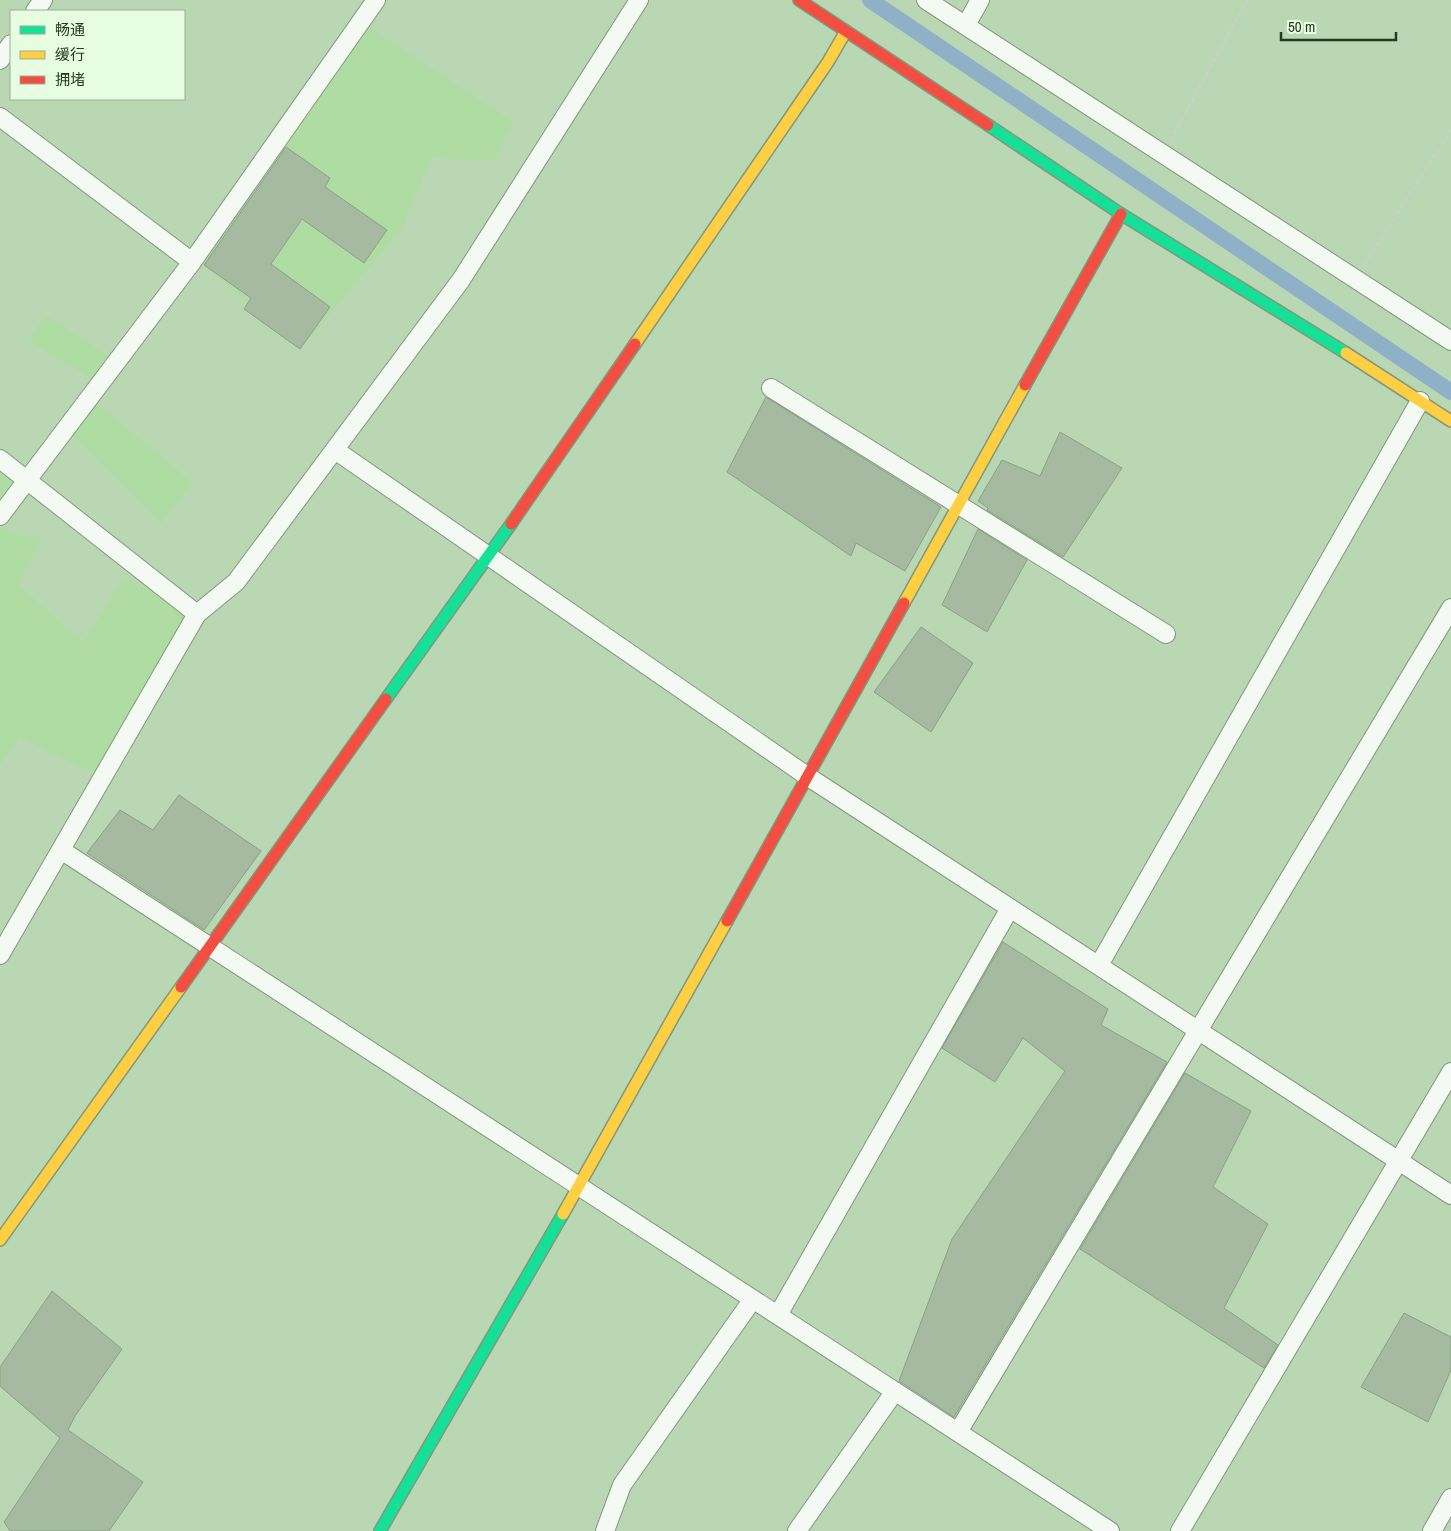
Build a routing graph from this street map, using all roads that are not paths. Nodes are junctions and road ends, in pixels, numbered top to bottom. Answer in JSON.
{"nodes":[{"id":1,"x":376,"y":0,"type":"edge"},
{"id":2,"x":639,"y":0,"type":"edge"},
{"id":3,"x":799,"y":0,"type":"edge"},
{"id":4,"x":926,"y":0,"type":"edge"},
{"id":5,"x":980,"y":0,"type":"edge"},
{"id":6,"x":966,"y":25,"type":"junction"},
{"id":7,"x":846,"y":31,"type":"junction"},
{"id":8,"x":10,"y":45,"type":"edge"},
{"id":9,"x":0,"y":60,"type":"edge"},
{"id":10,"x":0,"y":117,"type":"edge"},
{"id":11,"x":1121,"y":214,"type":"junction"},
{"id":12,"x":192,"y":262,"type":"junction"},
{"id":13,"x":1451,"y":341,"type":"edge"},
{"id":14,"x":771,"y":388,"type":"dead end"},
{"id":15,"x":1420,"y":401,"type":"junction"},
{"id":16,"x":1451,"y":421,"type":"edge"},
{"id":17,"x":335,"y":450,"type":"junction"},
{"id":18,"x":0,"y":458,"type":"edge"},
{"id":19,"x":26,"y":479,"type":"junction"},
{"id":20,"x":959,"y":505,"type":"junction"},
{"id":21,"x":0,"y":516,"type":"edge"},
{"id":22,"x":488,"y":556,"type":"junction"},
{"id":23,"x":1451,"y":608,"type":"edge"},
{"id":24,"x":197,"y":614,"type":"junction"},
{"id":25,"x":1166,"y":634,"type":"dead end"},
{"id":26,"x":806,"y":776,"type":"junction"},
{"id":27,"x":61,"y":850,"type":"junction"},
{"id":28,"x":1010,"y":908,"type":"junction"},
{"id":29,"x":210,"y":946,"type":"junction"},
{"id":30,"x":0,"y":955,"type":"edge"},
{"id":31,"x":1099,"y":966,"type":"junction"},
{"id":32,"x":1199,"y":1031,"type":"junction"},
{"id":33,"x":1451,"y":1072,"type":"edge"},
{"id":34,"x":1399,"y":1160,"type":"junction"},
{"id":35,"x":579,"y":1186,"type":"junction"},
{"id":36,"x":1451,"y":1195,"type":"edge"},
{"id":37,"x":0,"y":1240,"type":"edge"},
{"id":38,"x":753,"y":1299,"type":"junction"},
{"id":39,"x":778,"y":1315,"type":"junction"},
{"id":40,"x":895,"y":1392,"type":"junction"},
{"id":41,"x":958,"y":1432,"type":"junction"},
{"id":42,"x":1451,"y":1498,"type":"edge"},
{"id":43,"x":380,"y":1531,"type":"edge"},
{"id":44,"x":606,"y":1531,"type":"edge"},
{"id":45,"x":797,"y":1531,"type":"edge"},
{"id":46,"x":1110,"y":1531,"type":"edge"},
{"id":47,"x":1180,"y":1531,"type":"edge"},
{"id":48,"x":1432,"y":1531,"type":"edge"}],
"edges":[{"from":1,"to":12,"type":"street"},
{"from":2,"to":17,"type":"street"},
{"from":3,"to":7,"type":"street"},
{"from":4,"to":6,"type":"street"},
{"from":5,"to":6,"type":"street"},
{"from":6,"to":13,"type":"street"},
{"from":7,"to":11,"type":"street"},
{"from":7,"to":22,"type":"street"},
{"from":8,"to":9,"type":"street"},
{"from":10,"to":12,"type":"street"},
{"from":11,"to":15,"type":"street"},
{"from":11,"to":20,"type":"street"},
{"from":12,"to":19,"type":"street"},
{"from":14,"to":20,"type":"street"},
{"from":15,"to":16,"type":"street"},
{"from":15,"to":31,"type":"street"},
{"from":17,"to":22,"type":"street"},
{"from":17,"to":24,"type":"street"},
{"from":18,"to":19,"type":"street"},
{"from":19,"to":21,"type":"street"},
{"from":19,"to":24,"type":"street"},
{"from":20,"to":25,"type":"street"},
{"from":20,"to":26,"type":"street"},
{"from":22,"to":26,"type":"street"},
{"from":22,"to":29,"type":"street"},
{"from":23,"to":32,"type":"street"},
{"from":24,"to":27,"type":"street"},
{"from":26,"to":28,"type":"street"},
{"from":26,"to":35,"type":"street"},
{"from":27,"to":29,"type":"street"},
{"from":27,"to":30,"type":"street"},
{"from":28,"to":31,"type":"street"},
{"from":28,"to":39,"type":"street"},
{"from":29,"to":35,"type":"street"},
{"from":29,"to":37,"type":"street"},
{"from":31,"to":32,"type":"street"},
{"from":32,"to":34,"type":"street"},
{"from":32,"to":41,"type":"street"},
{"from":33,"to":34,"type":"street"},
{"from":34,"to":36,"type":"street"},
{"from":34,"to":47,"type":"street"},
{"from":35,"to":38,"type":"street"},
{"from":35,"to":43,"type":"street"},
{"from":38,"to":39,"type":"street"},
{"from":38,"to":44,"type":"street"},
{"from":39,"to":40,"type":"street"},
{"from":40,"to":41,"type":"street"},
{"from":40,"to":45,"type":"street"},
{"from":41,"to":46,"type":"street"},
{"from":42,"to":48,"type":"street"}]}
